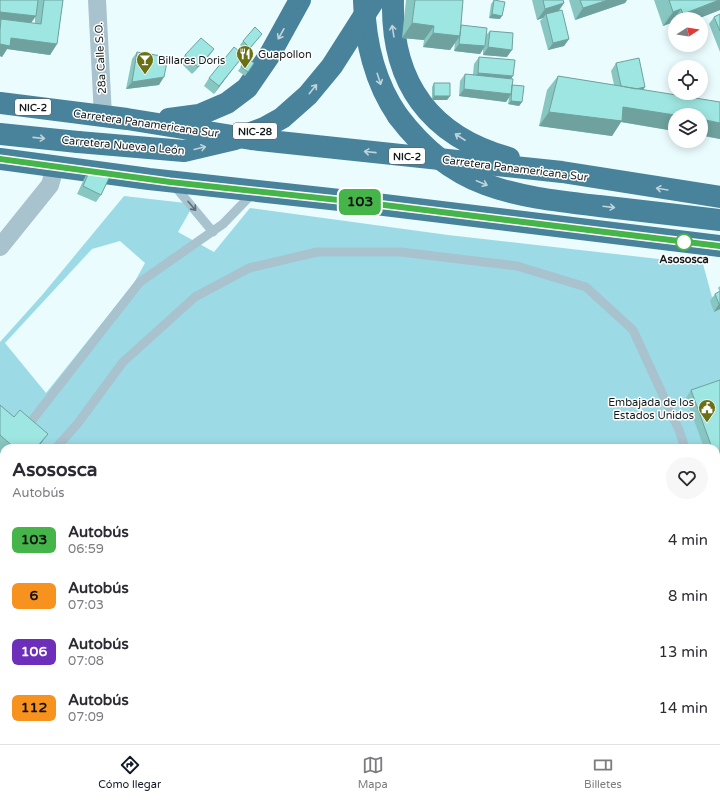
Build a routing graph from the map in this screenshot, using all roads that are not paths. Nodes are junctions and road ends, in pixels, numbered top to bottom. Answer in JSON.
{"nodes":[{"id":1,"x":97,"y":0,"type":"edge"},
{"id":2,"x":300,"y":0,"type":"edge"},
{"id":3,"x":364,"y":0,"type":"edge"},
{"id":4,"x":374,"y":0,"type":"edge"},
{"id":5,"x":393,"y":0,"type":"edge"},
{"id":6,"x":0,"y":103,"type":"edge"},
{"id":7,"x":103,"y":116,"type":"junction"},
{"id":8,"x":127,"y":119,"type":"junction"},
{"id":9,"x":0,"y":134,"type":"edge"},
{"id":10,"x":0,"y":159,"type":"edge"},
{"id":11,"x":55,"y":167,"type":"junction"},
{"id":12,"x":562,"y":172,"type":"junction"},
{"id":13,"x":170,"y":182,"type":"junction"},
{"id":14,"x":254,"y":192,"type":"junction"},
{"id":15,"x":720,"y":197,"type":"edge"},
{"id":16,"x":720,"y":220,"type":"edge"},
{"id":17,"x":213,"y":232,"type":"junction"},
{"id":18,"x":720,"y":246,"type":"edge"},
{"id":19,"x":0,"y":247,"type":"edge"},
{"id":20,"x":26,"y":428,"type":"edge"},
{"id":21,"x":60,"y":444,"type":"edge"},
{"id":22,"x":684,"y":444,"type":"edge"}],
"edges":[{"from":1,"to":7,"type":"street","name":"28a Calle S.O."},
{"from":2,"to":8,"type":"highway","one_way":true},
{"from":3,"to":16,"type":"highway","one_way":true,"bridge":true},
{"from":9,"to":4,"type":"highway","name":"Carretera Nueva a León","number":"NIC-28","one_way":true,"bridge":true},
{"from":12,"to":5,"type":"highway","one_way":true},
{"from":6,"to":7,"type":"highway","name":"Carretera Panamericana Sur","number":"NIC-2"},
{"from":7,"to":8,"type":"highway","name":"Carretera Panamericana Sur","number":"NIC-2"},
{"from":12,"to":8,"type":"highway","name":"Carretera Panamericana Sur","number":"NIC-2","one_way":true},
{"from":10,"to":11,"type":"highway"},
{"from":11,"to":13,"type":"highway"},
{"from":11,"to":19,"type":"street"},
{"from":15,"to":12,"type":"highway","name":"Carretera Panamericana Sur","number":"NIC-2","one_way":true},
{"from":13,"to":14,"type":"highway"},
{"from":13,"to":17,"type":"lane","one_way":true},
{"from":14,"to":17,"type":"lane"},
{"from":14,"to":18,"type":"highway"},
{"from":17,"to":20,"type":"lane"},
{"from":21,"to":22,"type":"lane"}]}
